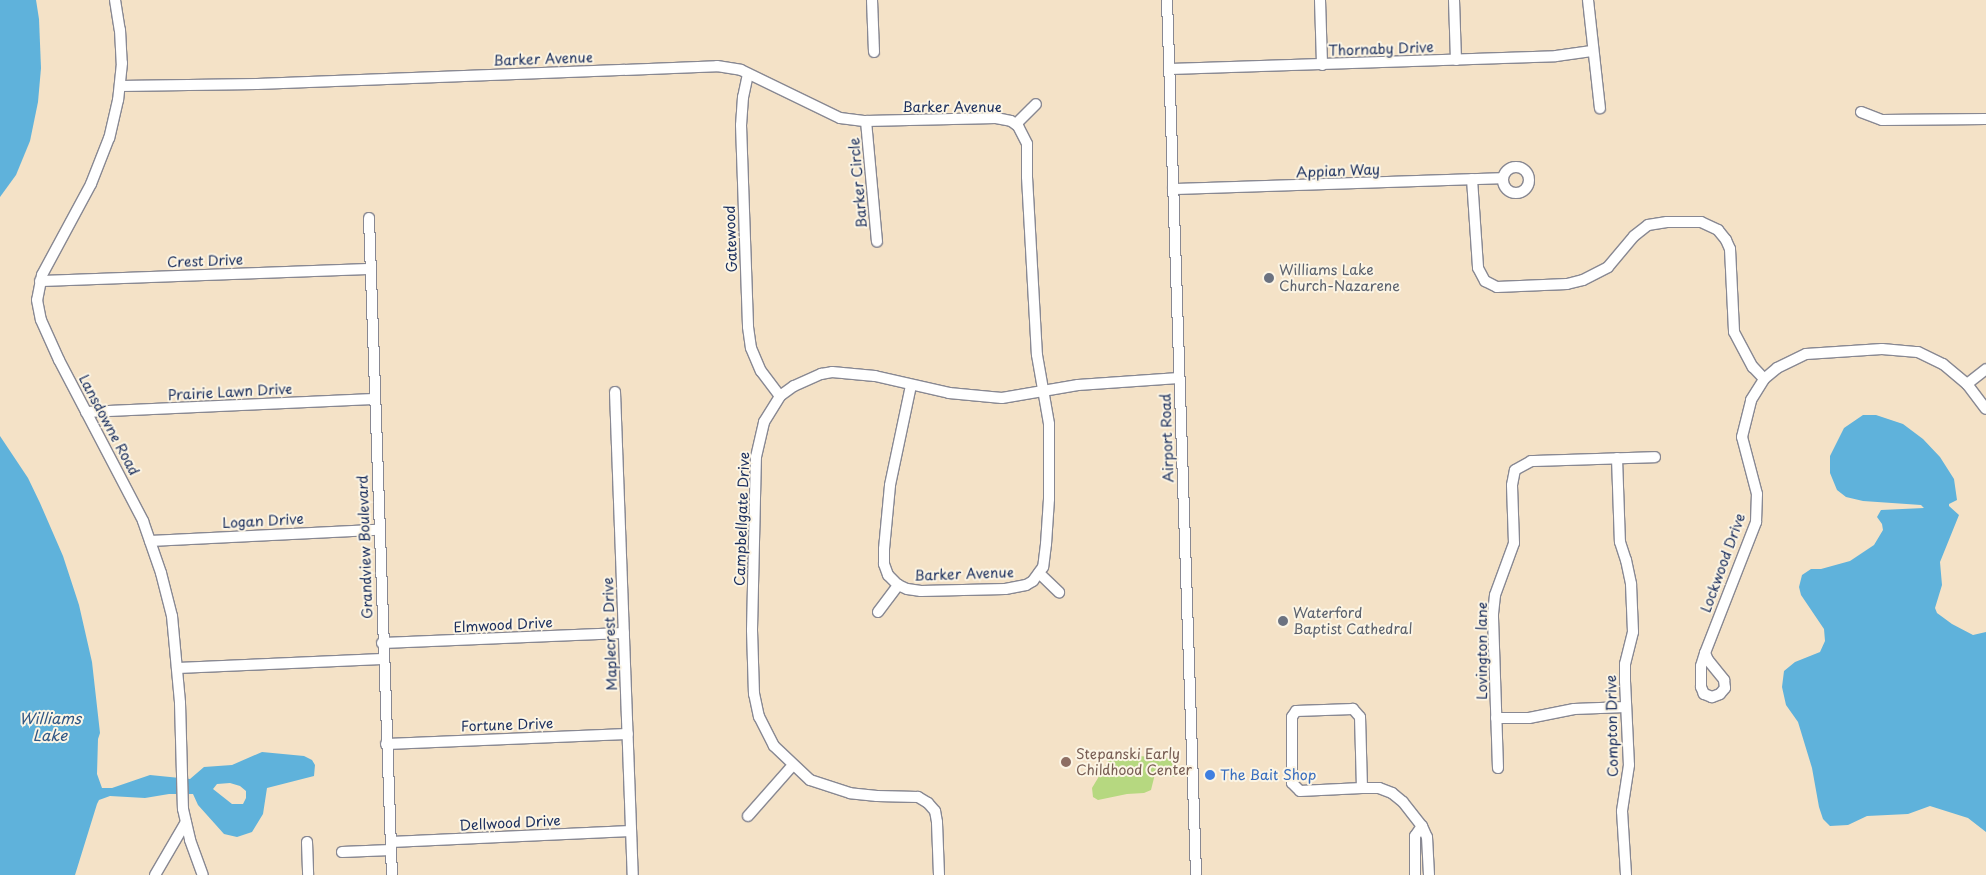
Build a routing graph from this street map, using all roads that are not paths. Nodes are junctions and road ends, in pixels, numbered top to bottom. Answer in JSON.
{"nodes":[{"id":1,"x":115,"y":0,"type":"edge"},
{"id":2,"x":872,"y":0,"type":"edge"},
{"id":3,"x":1167,"y":0,"type":"edge"},
{"id":4,"x":1320,"y":0,"type":"edge"},
{"id":5,"x":1454,"y":0,"type":"edge"},
{"id":6,"x":1588,"y":0,"type":"edge"},
{"id":7,"x":1592,"y":51,"type":"junction"},
{"id":8,"x":874,"y":52,"type":"dead end"},
{"id":9,"x":1456,"y":60,"type":"junction"},
{"id":10,"x":1322,"y":65,"type":"junction"},
{"id":11,"x":1170,"y":69,"type":"junction"},
{"id":12,"x":748,"y":74,"type":"junction"},
{"id":13,"x":120,"y":86,"type":"junction"},
{"id":14,"x":1036,"y":104,"type":"dead end"},
{"id":15,"x":1600,"y":108,"type":"dead end"},
{"id":16,"x":1861,"y":112,"type":"dead end"},
{"id":17,"x":1986,"y":119,"type":"edge"},
{"id":18,"x":866,"y":121,"type":"junction"},
{"id":19,"x":1016,"y":124,"type":"junction"},
{"id":20,"x":1503,"y":178,"type":"dead end"},
{"id":21,"x":1472,"y":179,"type":"junction"},
{"id":22,"x":1173,"y":190,"type":"junction"},
{"id":23,"x":369,"y":218,"type":"dead end"},
{"id":24,"x":877,"y":242,"type":"dead end"},
{"id":25,"x":370,"y":269,"type":"junction"},
{"id":26,"x":40,"y":281,"type":"junction"},
{"id":27,"x":1986,"y":369,"type":"edge"},
{"id":28,"x":1179,"y":378,"type":"junction"},
{"id":29,"x":1764,"y":379,"type":"junction"},
{"id":30,"x":1966,"y":384,"type":"junction"},
{"id":31,"x":911,"y":385,"type":"junction"},
{"id":32,"x":615,"y":392,"type":"dead end"},
{"id":33,"x":1043,"y":392,"type":"junction"},
{"id":34,"x":780,"y":396,"type":"junction"},
{"id":35,"x":374,"y":399,"type":"junction"},
{"id":36,"x":1986,"y":409,"type":"edge"},
{"id":37,"x":86,"y":412,"type":"junction"},
{"id":38,"x":1655,"y":457,"type":"dead end"},
{"id":39,"x":1617,"y":458,"type":"junction"},
{"id":40,"x":378,"y":530,"type":"junction"},
{"id":41,"x":150,"y":541,"type":"junction"},
{"id":42,"x":1039,"y":573,"type":"junction"},
{"id":43,"x":898,"y":585,"type":"junction"},
{"id":44,"x":1059,"y":592,"type":"dead end"},
{"id":45,"x":878,"y":612,"type":"dead end"},
{"id":46,"x":624,"y":633,"type":"junction"},
{"id":47,"x":382,"y":643,"type":"junction"},
{"id":48,"x":1705,"y":653,"type":"dead end"},
{"id":49,"x":383,"y":658,"type":"junction"},
{"id":50,"x":177,"y":668,"type":"junction"},
{"id":51,"x":1626,"y":707,"type":"junction"},
{"id":52,"x":1496,"y":718,"type":"junction"},
{"id":53,"x":628,"y":734,"type":"junction"},
{"id":54,"x":386,"y":744,"type":"junction"},
{"id":55,"x":793,"y":765,"type":"junction"},
{"id":56,"x":1498,"y":768,"type":"dead end"},
{"id":57,"x":1362,"y":788,"type":"junction"},
{"id":58,"x":748,"y":816,"type":"dead end"},
{"id":59,"x":186,"y":822,"type":"junction"},
{"id":60,"x":1422,"y":826,"type":"junction"},
{"id":61,"x":631,"y":831,"type":"junction"},
{"id":62,"x":307,"y":842,"type":"dead end"},
{"id":63,"x":391,"y":846,"type":"junction"},
{"id":64,"x":342,"y":852,"type":"dead end"},
{"id":65,"x":155,"y":875,"type":"edge"},
{"id":66,"x":203,"y":875,"type":"edge"},
{"id":67,"x":308,"y":875,"type":"edge"},
{"id":68,"x":392,"y":875,"type":"edge"},
{"id":69,"x":633,"y":875,"type":"edge"},
{"id":70,"x":939,"y":875,"type":"edge"},
{"id":71,"x":1196,"y":875,"type":"edge"},
{"id":72,"x":1415,"y":875,"type":"edge"},
{"id":73,"x":1429,"y":875,"type":"edge"},
{"id":74,"x":1626,"y":875,"type":"edge"}],
"edges":[{"from":1,"to":13,"type":"street","name":"Lansdowne Road"},
{"from":2,"to":8,"type":"street"},
{"from":3,"to":11,"type":"street","name":"Airport Road"},
{"from":4,"to":10,"type":"street"},
{"from":5,"to":9,"type":"street"},
{"from":6,"to":7,"type":"street"},
{"from":7,"to":9,"type":"street","name":"Thornaby Drive"},
{"from":7,"to":15,"type":"street"},
{"from":9,"to":10,"type":"street","name":"Thornaby Drive"},
{"from":10,"to":11,"type":"street","name":"Thornaby Drive"},
{"from":11,"to":22,"type":"street","name":"Airport Road"},
{"from":12,"to":13,"type":"street","name":"Barker Avenue"},
{"from":12,"to":18,"type":"street","name":"Barker Avenue"},
{"from":12,"to":34,"type":"street","name":"Gatewood"},
{"from":13,"to":26,"type":"street","name":"Lansdowne Road"},
{"from":14,"to":19,"type":"street"},
{"from":16,"to":17,"type":"street"},
{"from":18,"to":19,"type":"street","name":"Barker Avenue"},
{"from":18,"to":24,"type":"street","name":"Barker Circle"},
{"from":19,"to":33,"type":"street","name":"Barker Avenue"},
{"from":20,"to":21,"type":"street","name":"Appian Way"},
{"from":21,"to":22,"type":"street","name":"Appian Way"},
{"from":21,"to":29,"type":"street"},
{"from":22,"to":28,"type":"street","name":"Airport Road"},
{"from":23,"to":25,"type":"street","name":"Grandview Boulevard"},
{"from":25,"to":26,"type":"street","name":"Crest Drive"},
{"from":25,"to":35,"type":"street","name":"Grandview Boulevard"},
{"from":26,"to":37,"type":"street","name":"Lansdowne Road"},
{"from":27,"to":30,"type":"street"},
{"from":28,"to":33,"type":"street","name":"Campbellgate Drive"},
{"from":28,"to":71,"type":"street","name":"Airport Road"},
{"from":29,"to":30,"type":"street","name":"Lockwood Drive"},
{"from":29,"to":48,"type":"street","name":"Lockwood Drive"},
{"from":30,"to":36,"type":"street","name":"Lockwood Drive"},
{"from":31,"to":33,"type":"street","name":"Campbellgate Drive"},
{"from":31,"to":34,"type":"street","name":"Campbellgate Drive"},
{"from":31,"to":43,"type":"street","name":"Barker Avenue"},
{"from":32,"to":46,"type":"street","name":"Maplecrest Drive"},
{"from":33,"to":42,"type":"street","name":"Barker Avenue"},
{"from":34,"to":55,"type":"street","name":"Campbellgate Drive"},
{"from":35,"to":37,"type":"street","name":"Prairie Lawn Drive"},
{"from":35,"to":40,"type":"street","name":"Grandview Boulevard"},
{"from":37,"to":41,"type":"street","name":"Lansdowne Road"},
{"from":38,"to":39,"type":"street","name":"Lovington lane"},
{"from":39,"to":51,"type":"street","name":"Compton Drive"},
{"from":39,"to":52,"type":"street","name":"Lovington lane"},
{"from":40,"to":41,"type":"street","name":"Logan Drive"},
{"from":40,"to":47,"type":"street","name":"Grandview Boulevard"},
{"from":41,"to":50,"type":"street","name":"Lansdowne Road"},
{"from":42,"to":43,"type":"street","name":"Barker Avenue"},
{"from":42,"to":44,"type":"street"},
{"from":43,"to":45,"type":"street"},
{"from":46,"to":47,"type":"street","name":"Elmwood Drive"},
{"from":46,"to":53,"type":"street","name":"Maplecrest Drive"},
{"from":47,"to":49,"type":"street","name":"Grandview Boulevard"},
{"from":49,"to":50,"type":"street"},
{"from":49,"to":54,"type":"street","name":"Grandview Boulevard"},
{"from":50,"to":59,"type":"street","name":"Lansdowne Road"},
{"from":51,"to":52,"type":"street"},
{"from":51,"to":74,"type":"street","name":"Compton Drive"},
{"from":52,"to":56,"type":"street","name":"Lovington lane"},
{"from":53,"to":54,"type":"street","name":"Fortune Drive"},
{"from":53,"to":61,"type":"street","name":"Maplecrest Drive"},
{"from":54,"to":63,"type":"street","name":"Grandview Boulevard"},
{"from":55,"to":58,"type":"street"},
{"from":55,"to":70,"type":"street","name":"Campbellgate Drive"},
{"from":57,"to":57,"type":"street"},
{"from":57,"to":60,"type":"street"},
{"from":59,"to":65,"type":"street"},
{"from":59,"to":66,"type":"street","name":"Lansdowne Road"},
{"from":60,"to":72,"type":"street"},
{"from":60,"to":73,"type":"street"},
{"from":61,"to":63,"type":"street","name":"Dellwood Drive"},
{"from":61,"to":69,"type":"street","name":"Maplecrest Drive"},
{"from":62,"to":67,"type":"street"},
{"from":63,"to":64,"type":"street","name":"Dellwood Drive"},
{"from":63,"to":68,"type":"street","name":"Grandview Boulevard"}]}
